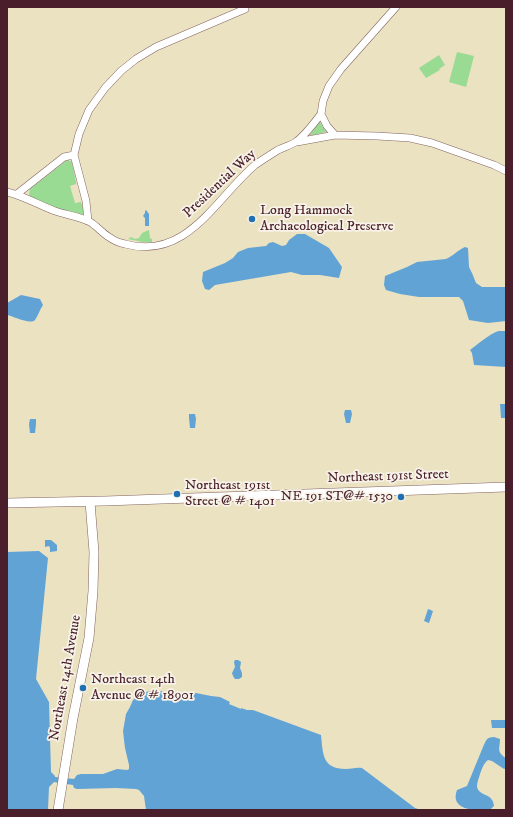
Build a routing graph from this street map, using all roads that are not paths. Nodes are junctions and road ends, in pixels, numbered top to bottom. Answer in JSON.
{"nodes":[{"id":1,"x":396,"y":7,"type":"edge"},
{"id":2,"x":246,"y":9,"type":"dead end"},
{"id":3,"x":321,"y":114,"type":"junction"},
{"id":4,"x":335,"y":135,"type":"junction"},
{"id":5,"x":297,"y":142,"type":"junction"},
{"id":6,"x":74,"y":155,"type":"junction"},
{"id":7,"x":506,"y":171,"type":"edge"},
{"id":8,"x":7,"y":192,"type":"edge"},
{"id":9,"x":17,"y":194,"type":"junction"},
{"id":10,"x":88,"y":221,"type":"junction"},
{"id":11,"x":506,"y":487,"type":"edge"},
{"id":12,"x":90,"y":502,"type":"junction"},
{"id":13,"x":7,"y":503,"type":"edge"},
{"id":14,"x":58,"y":810,"type":"edge"}],
"edges":[{"from":1,"to":3,"type":"street"},
{"from":2,"to":6,"type":"street"},
{"from":3,"to":4,"type":"street"},
{"from":3,"to":5,"type":"street","name":"Presidential Way"},
{"from":4,"to":5,"type":"street","name":"Presidential Way"},
{"from":4,"to":7,"type":"street","name":"Presidential Way"},
{"from":5,"to":10,"type":"street","name":"Presidential Way"},
{"from":6,"to":9,"type":"street"},
{"from":6,"to":10,"type":"street"},
{"from":8,"to":9,"type":"street","name":"Presidential Way"},
{"from":9,"to":10,"type":"street","name":"Presidential Way"},
{"from":11,"to":12,"type":"street","name":"Northeast 191st Street"},
{"from":12,"to":13,"type":"street","name":"Northeast 191st Street"},
{"from":12,"to":14,"type":"street","name":"Northeast 14th Avenue"}]}
